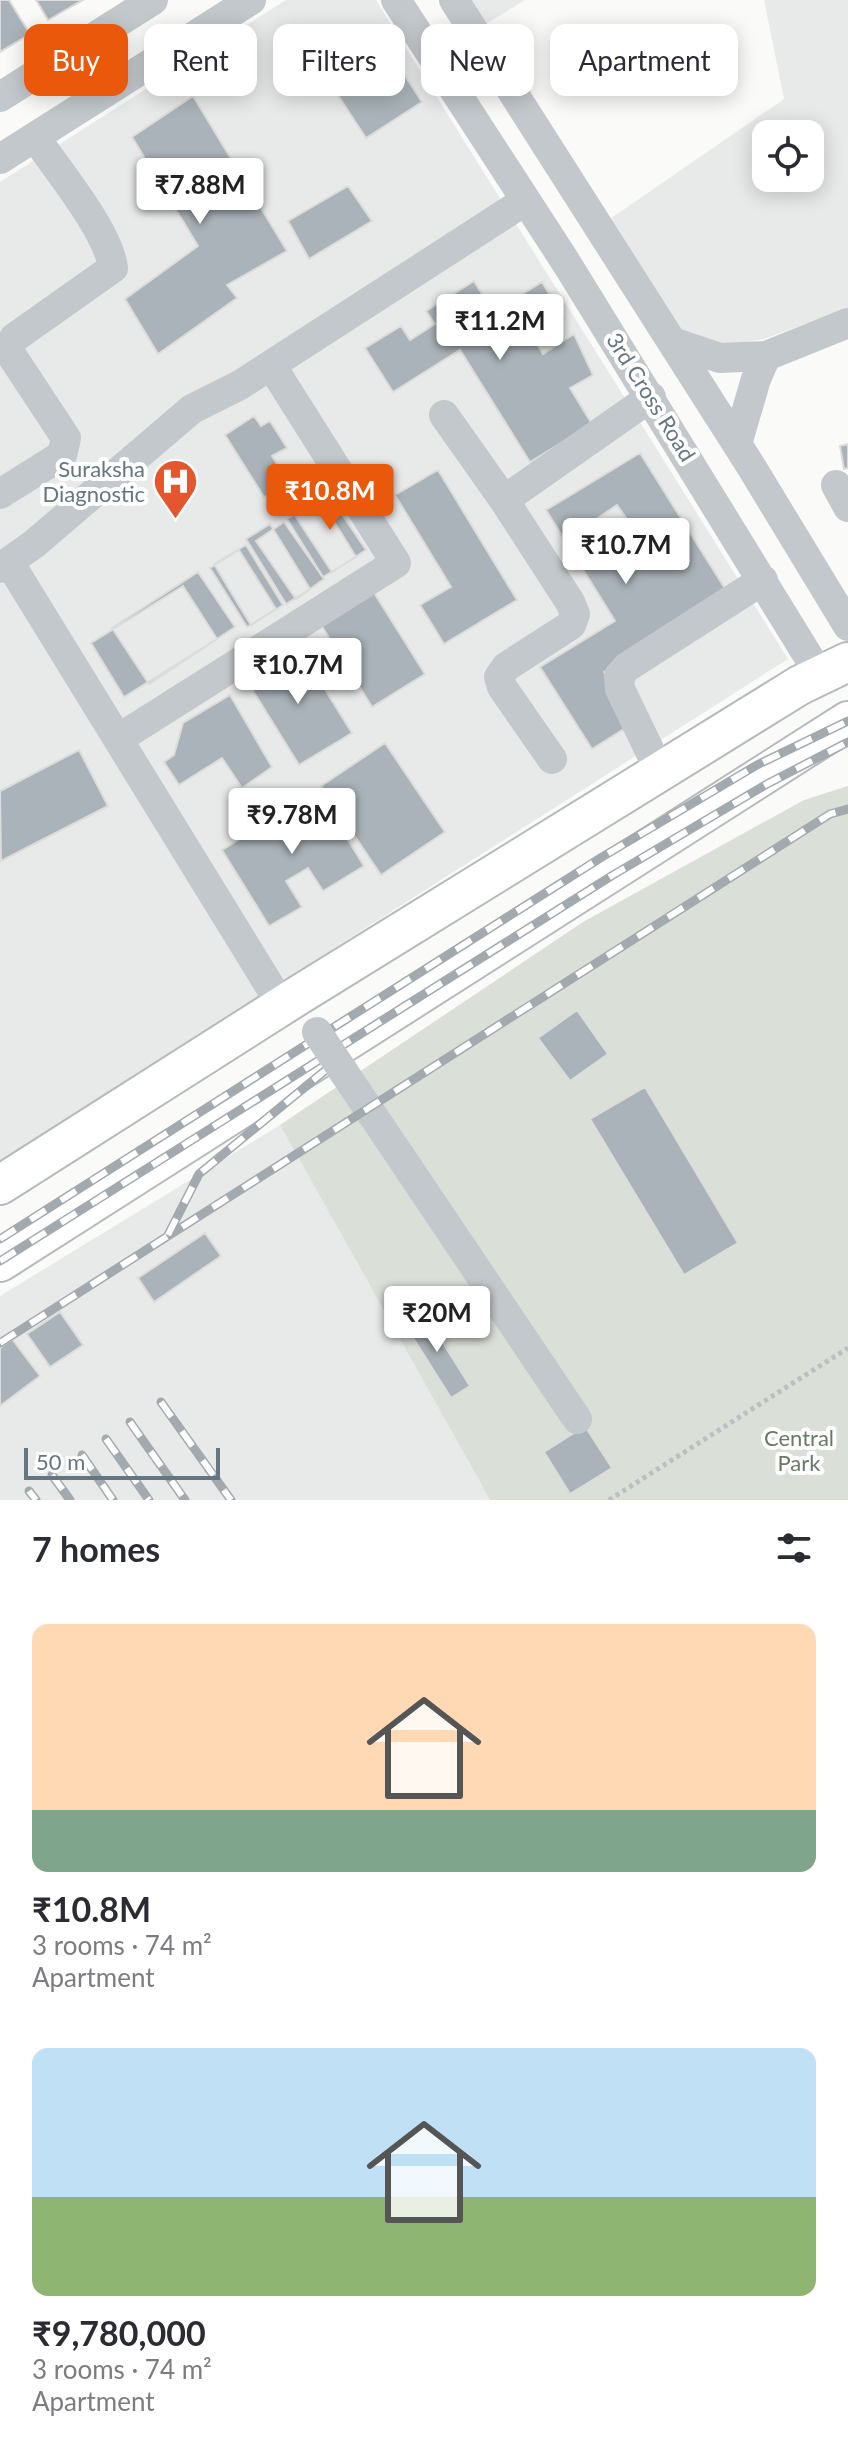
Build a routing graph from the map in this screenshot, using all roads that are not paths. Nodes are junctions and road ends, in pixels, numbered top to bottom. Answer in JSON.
{"nodes":[{"id":1,"x":153,"y":0,"type":"edge"},
{"id":2,"x":251,"y":0,"type":"edge"},
{"id":3,"x":396,"y":0,"type":"edge"},
{"id":4,"x":454,"y":0,"type":"edge"},
{"id":5,"x":0,"y":97,"type":"edge"},
{"id":6,"x":35,"y":137,"type":"junction"},
{"id":7,"x":0,"y":159,"type":"edge"},
{"id":8,"x":525,"y":201,"type":"junction"},
{"id":9,"x":606,"y":239,"type":"junction"},
{"id":10,"x":567,"y":264,"type":"junction"},
{"id":11,"x":848,"y":323,"type":"edge"},
{"id":12,"x":672,"y":342,"type":"junction"},
{"id":13,"x":766,"y":356,"type":"junction"},
{"id":14,"x":271,"y":365,"type":"junction"},
{"id":15,"x":651,"y":397,"type":"junction"},
{"id":16,"x":444,"y":415,"type":"dead end"},
{"id":17,"x":737,"y":444,"type":"junction"},
{"id":18,"x":0,"y":494,"type":"edge"},
{"id":19,"x":504,"y":500,"type":"junction"},
{"id":20,"x":4,"y":565,"type":"edge"},
{"id":21,"x":763,"y":580,"type":"junction"},
{"id":22,"x":848,"y":626,"type":"edge"},
{"id":23,"x":835,"y":669,"type":"edge"},
{"id":24,"x":848,"y":721,"type":"edge"},
{"id":25,"x":118,"y":739,"type":"junction"},
{"id":26,"x":552,"y":759,"type":"dead end"},
{"id":27,"x":660,"y":772,"type":"junction"},
{"id":28,"x":288,"y":1002,"type":"junction"},
{"id":29,"x":0,"y":1185,"type":"edge"},
{"id":30,"x":0,"y":1262,"type":"edge"},
{"id":31,"x":577,"y":1419,"type":"dead end"}],
"edges":[{"from":1,"to":5,"type":"street"},
{"from":2,"to":6,"type":"street"},
{"from":3,"to":8,"type":"street","name":"3rd Cross Road"},
{"from":4,"to":9,"type":"street"},
{"from":6,"to":7,"type":"street"},
{"from":6,"to":18,"type":"street"},
{"from":8,"to":10,"type":"street","name":"3rd Cross Road"},
{"from":8,"to":14,"type":"street"},
{"from":9,"to":10,"type":"street"},
{"from":9,"to":12,"type":"street"},
{"from":10,"to":15,"type":"street","name":"3rd Cross Road"},
{"from":11,"to":13,"type":"street"},
{"from":12,"to":13,"type":"street"},
{"from":12,"to":17,"type":"street"},
{"from":13,"to":17,"type":"street"},
{"from":14,"to":20,"type":"street"},
{"from":14,"to":25,"type":"street"},
{"from":15,"to":19,"type":"street"},
{"from":15,"to":21,"type":"street","name":"3rd Cross Road"},
{"from":16,"to":19,"type":"street"},
{"from":17,"to":22,"type":"street"},
{"from":19,"to":26,"type":"street"},
{"from":20,"to":25,"type":"street"},
{"from":21,"to":23,"type":"street","name":"3rd Cross Road"},
{"from":21,"to":27,"type":"street"},
{"from":23,"to":27,"type":"main road"},
{"from":24,"to":30,"type":"main road"},
{"from":25,"to":28,"type":"street"},
{"from":27,"to":28,"type":"main road"},
{"from":28,"to":29,"type":"main road"},
{"from":28,"to":31,"type":"street","bridge":true}]}
